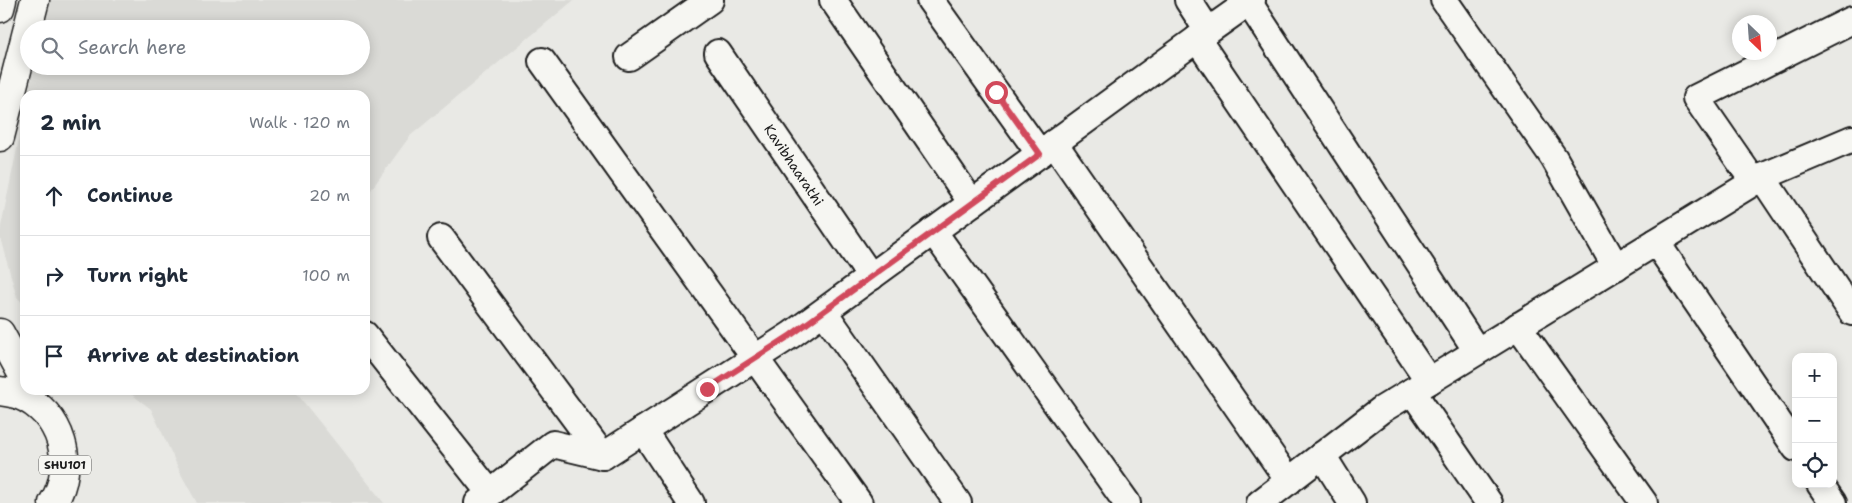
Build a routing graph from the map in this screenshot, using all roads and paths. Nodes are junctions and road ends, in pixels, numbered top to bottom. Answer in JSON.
{"nodes":[{"id":1,"x":2,"y":0,"type":"edge"},
{"id":2,"x":35,"y":0,"type":"edge"},
{"id":3,"x":710,"y":0,"type":"edge"},
{"id":4,"x":833,"y":0,"type":"edge"},
{"id":5,"x":930,"y":0,"type":"edge"},
{"id":6,"x":1188,"y":0,"type":"edge"},
{"id":7,"x":1444,"y":0,"type":"edge"},
{"id":8,"x":1251,"y":1,"type":"edge"},
{"id":9,"x":0,"y":8,"type":"edge"},
{"id":10,"x":30,"y":20,"type":"edge"},
{"id":11,"x":1852,"y":20,"type":"edge"},
{"id":12,"x":1202,"y":35,"type":"junction"},
{"id":13,"x":718,"y":53,"type":"dead end"},
{"id":14,"x":629,"y":56,"type":"dead end"},
{"id":15,"x":20,"y":59,"type":"edge"},
{"id":16,"x":542,"y":62,"type":"dead end"},
{"id":17,"x":0,"y":137,"type":"edge"},
{"id":18,"x":1852,"y":139,"type":"edge"},
{"id":19,"x":1047,"y":148,"type":"junction"},
{"id":20,"x":1758,"y":180,"type":"junction"},
{"id":21,"x":972,"y":203,"type":"junction"},
{"id":22,"x":933,"y":231,"type":"junction"},
{"id":23,"x":441,"y":238,"type":"dead end"},
{"id":24,"x":1656,"y":242,"type":"junction"},
{"id":25,"x":1616,"y":267,"type":"junction"},
{"id":26,"x":871,"y":277,"type":"junction"},
{"id":27,"x":824,"y":312,"type":"junction"},
{"id":28,"x":1852,"y":312,"type":"edge"},
{"id":29,"x":1518,"y":326,"type":"junction"},
{"id":30,"x":0,"y":333,"type":"edge"},
{"id":31,"x":370,"y":342,"type":"edge"},
{"id":32,"x":1477,"y":351,"type":"junction"},
{"id":33,"x":755,"y":358,"type":"junction"},
{"id":34,"x":20,"y":370,"type":"edge"},
{"id":35,"x":1421,"y":386,"type":"junction"},
{"id":36,"x":0,"y":391,"type":"edge"},
{"id":37,"x":35,"y":399,"type":"edge"},
{"id":38,"x":644,"y":430,"type":"junction"},
{"id":39,"x":1793,"y":443,"type":"edge"},
{"id":40,"x":1322,"y":455,"type":"junction"},
{"id":41,"x":603,"y":456,"type":"junction"},
{"id":42,"x":65,"y":473,"type":"junction"},
{"id":43,"x":1289,"y":481,"type":"junction"},
{"id":44,"x":1823,"y":488,"type":"edge"},
{"id":45,"x":484,"y":498,"type":"edge"},
{"id":46,"x":53,"y":503,"type":"edge"},
{"id":47,"x":74,"y":503,"type":"edge"},
{"id":48,"x":691,"y":503,"type":"edge"},
{"id":49,"x":859,"y":503,"type":"edge"},
{"id":50,"x":958,"y":503,"type":"edge"},
{"id":51,"x":1127,"y":503,"type":"edge"},
{"id":52,"x":1260,"y":503,"type":"edge"},
{"id":53,"x":1352,"y":503,"type":"edge"},
{"id":54,"x":1489,"y":503,"type":"edge"},
{"id":55,"x":1644,"y":503,"type":"edge"},
{"id":56,"x":1833,"y":503,"type":"edge"}],
"edges":[{"from":1,"to":9,"type":"main road"},
{"from":2,"to":10,"type":"main road"},
{"from":3,"to":14,"type":"street"},
{"from":4,"to":21,"type":"street"},
{"from":5,"to":19,"type":"street"},
{"from":6,"to":12,"type":"street"},
{"from":7,"to":25,"type":"street"},
{"from":8,"to":12,"type":"street"},
{"from":8,"to":32,"type":"street"},
{"from":11,"to":20,"type":"street"},
{"from":12,"to":19,"type":"street"},
{"from":12,"to":35,"type":"street"},
{"from":13,"to":26,"type":"street","name":"Kavibhaarathi"},
{"from":15,"to":17,"type":"main road"},
{"from":16,"to":33,"type":"street"},
{"from":18,"to":20,"type":"street"},
{"from":19,"to":21,"type":"street"},
{"from":19,"to":43,"type":"street"},
{"from":20,"to":24,"type":"street"},
{"from":20,"to":28,"type":"street"},
{"from":21,"to":22,"type":"street"},
{"from":22,"to":26,"type":"street"},
{"from":22,"to":51,"type":"street"},
{"from":23,"to":41,"type":"street"},
{"from":24,"to":25,"type":"street"},
{"from":24,"to":39,"type":"street"},
{"from":25,"to":29,"type":"street"},
{"from":26,"to":27,"type":"street"},
{"from":27,"to":33,"type":"street"},
{"from":27,"to":50,"type":"street"},
{"from":29,"to":32,"type":"street"},
{"from":29,"to":55,"type":"street"},
{"from":30,"to":34,"type":"main road"},
{"from":31,"to":45,"type":"street"},
{"from":32,"to":35,"type":"street"},
{"from":33,"to":38,"type":"street"},
{"from":33,"to":49,"type":"street"},
{"from":35,"to":40,"type":"street"},
{"from":35,"to":54,"type":"street"},
{"from":36,"to":37,"type":"main road","number":"SHU101"},
{"from":37,"to":42,"type":"main road","number":"SHU101"},
{"from":38,"to":41,"type":"street"},
{"from":38,"to":48,"type":"street"},
{"from":40,"to":43,"type":"street"},
{"from":40,"to":53,"type":"street"},
{"from":41,"to":45,"type":"street"},
{"from":42,"to":46,"type":"main road","number":"SHU101"},
{"from":42,"to":47,"type":"main road"},
{"from":43,"to":52,"type":"street"},
{"from":44,"to":56,"type":"street"}]}
